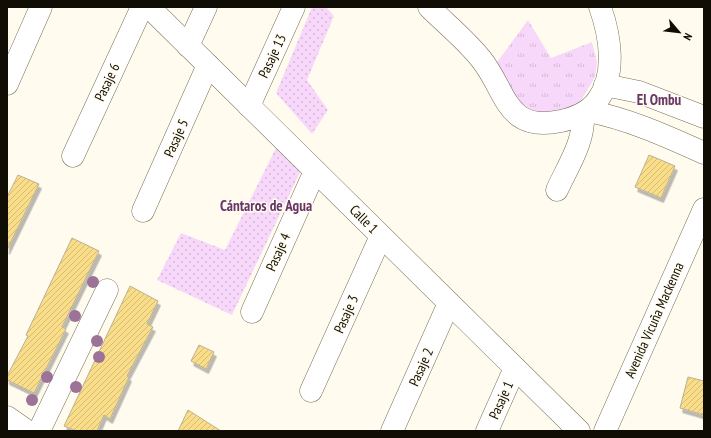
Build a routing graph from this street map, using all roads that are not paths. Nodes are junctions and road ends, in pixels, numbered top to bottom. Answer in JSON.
{"nodes":[{"id":1,"x":41,"y":7,"type":"edge"},
{"id":2,"x":142,"y":7,"type":"edge"},
{"id":3,"x":149,"y":7,"type":"edge"},
{"id":4,"x":206,"y":7,"type":"edge"},
{"id":5,"x":294,"y":7,"type":"edge"},
{"id":6,"x":429,"y":7,"type":"edge"},
{"id":7,"x":600,"y":7,"type":"edge"},
{"id":8,"x":188,"y":46,"type":"junction"},
{"id":9,"x":208,"y":65,"type":"junction"},
{"id":10,"x":7,"y":84,"type":"edge"},
{"id":11,"x":594,"y":102,"type":"junction"},
{"id":12,"x":249,"y":106,"type":"junction"},
{"id":13,"x":704,"y":117,"type":"edge"},
{"id":14,"x":704,"y":153,"type":"edge"},
{"id":15,"x":73,"y":156,"type":"dead end"},
{"id":16,"x":315,"y":171,"type":"junction"},
{"id":17,"x":557,"y":190,"type":"dead end"},
{"id":18,"x":704,"y":209,"type":"edge"},
{"id":19,"x":143,"y":211,"type":"dead end"},
{"id":20,"x":381,"y":236,"type":"junction"},
{"id":21,"x":107,"y":290,"type":"dead end"},
{"id":22,"x":449,"y":303,"type":"junction"},
{"id":23,"x":252,"y":312,"type":"dead end"},
{"id":24,"x":515,"y":368,"type":"junction"},
{"id":25,"x":311,"y":391,"type":"dead end"},
{"id":26,"x":7,"y":417,"type":"edge"},
{"id":27,"x":27,"y":431,"type":"edge"},
{"id":28,"x":40,"y":431,"type":"edge"},
{"id":29,"x":392,"y":431,"type":"edge"},
{"id":30,"x":487,"y":431,"type":"edge"},
{"id":31,"x":579,"y":431,"type":"edge"},
{"id":32,"x":604,"y":431,"type":"edge"}],
"edges":[{"from":1,"to":10,"type":"street"},
{"from":2,"to":15,"type":"street","name":"Pasaje 6"},
{"from":3,"to":8,"type":"street","name":"Calle 1"},
{"from":4,"to":8,"type":"street"},
{"from":5,"to":12,"type":"street","name":"Pasaje 13"},
{"from":6,"to":11,"type":"street"},
{"from":7,"to":11,"type":"street"},
{"from":8,"to":9,"type":"street","name":"Calle 1"},
{"from":9,"to":12,"type":"street","name":"Calle 1"},
{"from":9,"to":19,"type":"street","name":"Pasaje 5"},
{"from":11,"to":13,"type":"street"},
{"from":11,"to":14,"type":"street"},
{"from":11,"to":17,"type":"street"},
{"from":12,"to":16,"type":"street","name":"Calle 1"},
{"from":16,"to":20,"type":"street","name":"Calle 1"},
{"from":16,"to":23,"type":"street","name":"Pasaje 4"},
{"from":18,"to":32,"type":"street","name":"Avenida Vicuña Mackenna"},
{"from":20,"to":22,"type":"street","name":"Calle 1"},
{"from":20,"to":25,"type":"street","name":"Pasaje 3"},
{"from":21,"to":28,"type":"street"},
{"from":22,"to":24,"type":"street","name":"Calle 1"},
{"from":22,"to":29,"type":"street","name":"Pasaje 2"},
{"from":24,"to":30,"type":"street","name":"Pasaje 1"},
{"from":24,"to":31,"type":"street","name":"Calle 1"},
{"from":26,"to":27,"type":"street"}]}
